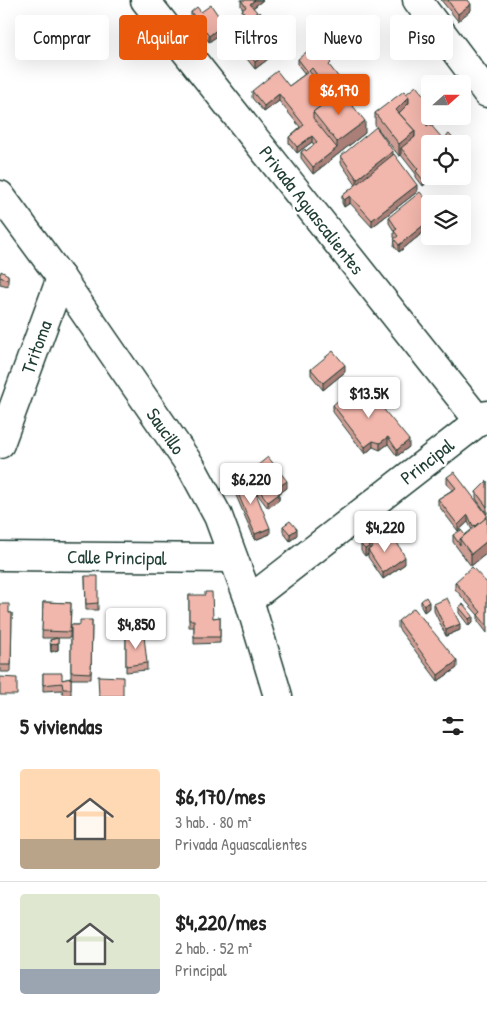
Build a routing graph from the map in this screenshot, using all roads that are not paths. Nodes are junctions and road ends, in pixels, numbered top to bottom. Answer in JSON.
{"nodes":[{"id":1,"x":145,"y":0,"type":"edge"},
{"id":2,"x":417,"y":0,"type":"edge"},
{"id":3,"x":487,"y":93,"type":"edge"},
{"id":4,"x":0,"y":195,"type":"edge"},
{"id":5,"x":61,"y":278,"type":"junction"},
{"id":6,"x":483,"y":418,"type":"edge"},
{"id":7,"x":0,"y":444,"type":"edge"},
{"id":8,"x":0,"y":556,"type":"edge"},
{"id":9,"x":233,"y":558,"type":"junction"},
{"id":10,"x":249,"y":600,"type":"junction"},
{"id":11,"x":278,"y":696,"type":"edge"}],
"edges":[{"from":1,"to":6,"type":"street","name":"Privada Aguascalientes"},
{"from":2,"to":3,"type":"street"},
{"from":4,"to":5,"type":"street","name":"Saucillo"},
{"from":5,"to":7,"type":"street","name":"Tritoma"},
{"from":5,"to":9,"type":"street","name":"Saucillo"},
{"from":6,"to":10,"type":"street","name":"Principal"},
{"from":8,"to":9,"type":"street","name":"Calle Principal"},
{"from":9,"to":10,"type":"street","name":"Saucillo"},
{"from":10,"to":11,"type":"street","name":"Saucillo"}]}
